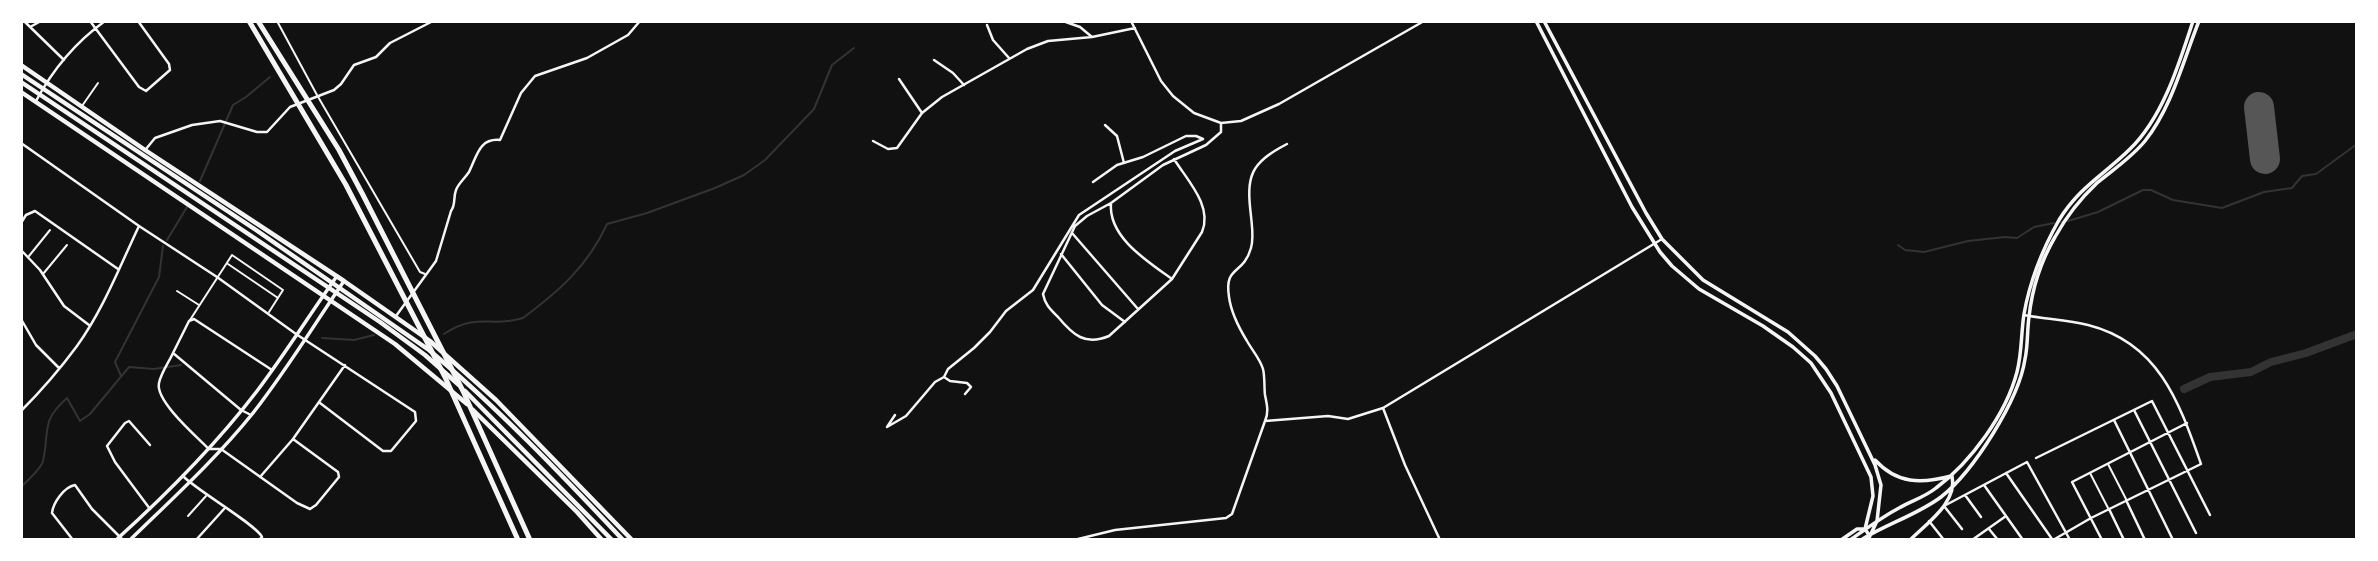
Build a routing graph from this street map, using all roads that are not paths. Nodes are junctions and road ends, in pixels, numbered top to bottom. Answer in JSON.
{"nodes":[{"id":1,"x":41,"y":21,"type":"edge"},
{"id":2,"x":90,"y":21,"type":"edge"},
{"id":3,"x":105,"y":21,"type":"edge"},
{"id":4,"x":138,"y":21,"type":"edge"},
{"id":5,"x":249,"y":21,"type":"edge"},
{"id":6,"x":258,"y":21,"type":"edge"},
{"id":7,"x":277,"y":21,"type":"edge"},
{"id":8,"x":433,"y":21,"type":"edge"},
{"id":9,"x":640,"y":21,"type":"edge"},
{"id":10,"x":1062,"y":21,"type":"edge"},
{"id":11,"x":1131,"y":21,"type":"edge"},
{"id":12,"x":1424,"y":21,"type":"edge"},
{"id":13,"x":1536,"y":21,"type":"edge"},
{"id":14,"x":1544,"y":21,"type":"edge"},
{"id":15,"x":2193,"y":21,"type":"edge"},
{"id":16,"x":2199,"y":21,"type":"edge"},
{"id":17,"x":27,"y":24,"type":"edge"},
{"id":18,"x":987,"y":26,"type":"dead end"},
{"id":19,"x":95,"y":28,"type":"junction"},
{"id":20,"x":1135,"y":28,"type":"junction"},
{"id":21,"x":21,"y":29,"type":"edge"},
{"id":22,"x":1092,"y":37,"type":"junction"},
{"id":23,"x":1009,"y":58,"type":"junction"},
{"id":24,"x":64,"y":60,"type":"junction"},
{"id":25,"x":934,"y":60,"type":"dead end"},
{"id":26,"x":21,"y":65,"type":"edge"},
{"id":27,"x":21,"y":74,"type":"edge"},
{"id":28,"x":899,"y":79,"type":"dead end"},
{"id":29,"x":21,"y":82,"type":"edge"},
{"id":30,"x":47,"y":82,"type":"junction"},
{"id":31,"x":98,"y":83,"type":"dead end"},
{"id":32,"x":964,"y":85,"type":"junction"},
{"id":33,"x":43,"y":89,"type":"junction"},
{"id":34,"x":21,"y":92,"type":"edge"},
{"id":35,"x":40,"y":95,"type":"junction"},
{"id":36,"x":317,"y":95,"type":"junction"},
{"id":37,"x":36,"y":102,"type":"junction"},
{"id":38,"x":82,"y":107,"type":"junction"},
{"id":39,"x":922,"y":113,"type":"junction"},
{"id":40,"x":1221,"y":123,"type":"junction"},
{"id":41,"x":1105,"y":125,"type":"dead end"},
{"id":42,"x":873,"y":141,"type":"dead end"},
{"id":43,"x":21,"y":143,"type":"edge"},
{"id":44,"x":1287,"y":144,"type":"dead end"},
{"id":45,"x":145,"y":150,"type":"junction"},
{"id":46,"x":1174,"y":159,"type":"junction"},
{"id":47,"x":1124,"y":163,"type":"junction"},
{"id":48,"x":1093,"y":182,"type":"dead end"},
{"id":49,"x":1111,"y":203,"type":"junction"},
{"id":50,"x":21,"y":223,"type":"edge"},
{"id":51,"x":139,"y":226,"type":"junction"},
{"id":52,"x":50,"y":230,"type":"dead end"},
{"id":53,"x":1072,"y":233,"type":"junction"},
{"id":54,"x":1662,"y":239,"type":"junction"},
{"id":55,"x":1654,"y":244,"type":"junction"},
{"id":56,"x":67,"y":245,"type":"dead end"},
{"id":57,"x":21,"y":250,"type":"edge"},
{"id":58,"x":1061,"y":254,"type":"junction"},
{"id":59,"x":29,"y":256,"type":"junction"},
{"id":60,"x":227,"y":263,"type":"junction"},
{"id":61,"x":118,"y":268,"type":"junction"},
{"id":62,"x":43,"y":274,"type":"junction"},
{"id":63,"x":426,"y":274,"type":"junction"},
{"id":64,"x":337,"y":276,"type":"junction"},
{"id":65,"x":217,"y":277,"type":"junction"},
{"id":66,"x":1172,"y":279,"type":"junction"},
{"id":67,"x":344,"y":281,"type":"junction"},
{"id":68,"x":331,"y":285,"type":"junction"},
{"id":69,"x":339,"y":290,"type":"junction"},
{"id":70,"x":177,"y":291,"type":"dead end"},
{"id":71,"x":323,"y":296,"type":"junction"},
{"id":72,"x":278,"y":298,"type":"junction"},
{"id":73,"x":331,"y":301,"type":"junction"},
{"id":74,"x":200,"y":306,"type":"junction"},
{"id":75,"x":1139,"y":310,"type":"junction"},
{"id":76,"x":268,"y":313,"type":"junction"},
{"id":77,"x":396,"y":316,"type":"junction"},
{"id":78,"x":2026,"y":316,"type":"junction"},
{"id":79,"x":21,"y":319,"type":"edge"},
{"id":80,"x":189,"y":321,"type":"junction"},
{"id":81,"x":1125,"y":322,"type":"junction"},
{"id":82,"x":89,"y":326,"type":"junction"},
{"id":83,"x":296,"y":334,"type":"junction"},
{"id":84,"x":306,"y":339,"type":"junction"},
{"id":85,"x":173,"y":353,"type":"junction"},
{"id":86,"x":346,"y":365,"type":"junction"},
{"id":87,"x":59,"y":368,"type":"junction"},
{"id":88,"x":272,"y":370,"type":"junction"},
{"id":89,"x":944,"y":377,"type":"junction"},
{"id":90,"x":965,"y":394,"type":"dead end"},
{"id":91,"x":320,"y":403,"type":"junction"},
{"id":92,"x":1383,"y":408,"type":"junction"},
{"id":93,"x":22,"y":410,"type":"edge"},
{"id":94,"x":241,"y":410,"type":"junction"},
{"id":95,"x":2134,"y":410,"type":"junction"},
{"id":96,"x":251,"y":415,"type":"junction"},
{"id":97,"x":895,"y":415,"type":"dead end"},
{"id":98,"x":2114,"y":420,"type":"junction"},
{"id":99,"x":1265,"y":421,"type":"junction"},
{"id":100,"x":2186,"y":423,"type":"junction"},
{"id":101,"x":2168,"y":432,"type":"junction"},
{"id":102,"x":293,"y":439,"type":"junction"},
{"id":103,"x":2150,"y":442,"type":"junction"},
{"id":104,"x":150,"y":446,"type":"dead end"},
{"id":105,"x":209,"y":449,"type":"junction"},
{"id":106,"x":221,"y":449,"type":"junction"},
{"id":107,"x":1869,"y":453,"type":"junction"},
{"id":108,"x":2130,"y":453,"type":"junction"},
{"id":109,"x":2036,"y":458,"type":"dead end"},
{"id":110,"x":2108,"y":464,"type":"junction"},
{"id":111,"x":2188,"y":470,"type":"junction"},
{"id":112,"x":2006,"y":473,"type":"junction"},
{"id":113,"x":2090,"y":473,"type":"junction"},
{"id":114,"x":1952,"y":476,"type":"junction"},
{"id":115,"x":184,"y":477,"type":"junction"},
{"id":116,"x":260,"y":477,"type":"junction"},
{"id":117,"x":2169,"y":479,"type":"junction"},
{"id":118,"x":189,"y":482,"type":"junction"},
{"id":119,"x":1954,"y":485,"type":"junction"},
{"id":120,"x":1984,"y":485,"type":"junction"},
{"id":121,"x":2148,"y":490,"type":"junction"},
{"id":122,"x":207,"y":495,"type":"junction"},
{"id":123,"x":1965,"y":495,"type":"junction"},
{"id":124,"x":2126,"y":500,"type":"junction"},
{"id":125,"x":1944,"y":506,"type":"junction"},
{"id":126,"x":150,"y":509,"type":"junction"},
{"id":127,"x":224,"y":509,"type":"junction"},
{"id":128,"x":2109,"y":509,"type":"junction"},
{"id":129,"x":1916,"y":511,"type":"junction"},
{"id":130,"x":2210,"y":515,"type":"dead end"},
{"id":131,"x":188,"y":516,"type":"dead end"},
{"id":132,"x":2006,"y":516,"type":"junction"},
{"id":133,"x":1981,"y":517,"type":"dead end"},
{"id":134,"x":2091,"y":518,"type":"junction"},
{"id":135,"x":1877,"y":521,"type":"junction"},
{"id":136,"x":1929,"y":521,"type":"junction"},
{"id":137,"x":1989,"y":528,"type":"junction"},
{"id":138,"x":1962,"y":529,"type":"dead end"},
{"id":139,"x":1865,"y":530,"type":"junction"},
{"id":140,"x":2065,"y":533,"type":"junction"},
{"id":141,"x":2196,"y":533,"type":"dead end"},
{"id":142,"x":120,"y":539,"type":"edge"},
{"id":143,"x":1869,"y":539,"type":"edge"},
{"id":144,"x":73,"y":540,"type":"edge"},
{"id":145,"x":130,"y":540,"type":"edge"},
{"id":146,"x":196,"y":540,"type":"edge"},
{"id":147,"x":259,"y":540,"type":"edge"},
{"id":148,"x":518,"y":540,"type":"edge"},
{"id":149,"x":530,"y":540,"type":"edge"},
{"id":150,"x":602,"y":540,"type":"edge"},
{"id":151,"x":611,"y":540,"type":"edge"},
{"id":152,"x":623,"y":540,"type":"edge"},
{"id":153,"x":632,"y":540,"type":"edge"},
{"id":154,"x":1074,"y":540,"type":"edge"},
{"id":155,"x":1440,"y":540,"type":"edge"},
{"id":156,"x":1841,"y":540,"type":"edge"},
{"id":157,"x":1850,"y":540,"type":"edge"},
{"id":158,"x":1861,"y":540,"type":"edge"},
{"id":159,"x":1910,"y":540,"type":"edge"},
{"id":160,"x":1944,"y":540,"type":"edge"},
{"id":161,"x":1972,"y":540,"type":"edge"},
{"id":162,"x":1998,"y":540,"type":"edge"},
{"id":163,"x":2023,"y":540,"type":"edge"},
{"id":164,"x":2053,"y":540,"type":"edge"},
{"id":165,"x":2070,"y":540,"type":"edge"},
{"id":166,"x":2102,"y":540,"type":"edge"},
{"id":167,"x":2124,"y":540,"type":"edge"},
{"id":168,"x":2145,"y":540,"type":"edge"},
{"id":169,"x":2173,"y":540,"type":"edge"}],
"edges":[{"from":1,"to":17,"type":"street"},
{"from":2,"to":19,"type":"street"},
{"from":3,"to":19,"type":"street"},
{"from":4,"to":19,"type":"street"},
{"from":5,"to":148,"type":"highway"},
{"from":6,"to":149,"type":"highway"},
{"from":7,"to":36,"type":"lane"},
{"from":8,"to":36,"type":"street"},
{"from":9,"to":63,"type":"street"},
{"from":10,"to":22,"type":"street"},
{"from":11,"to":20,"type":"street"},
{"from":12,"to":40,"type":"street"},
{"from":13,"to":55,"type":"street"},
{"from":14,"to":54,"type":"street"},
{"from":15,"to":78,"type":"street"},
{"from":16,"to":78,"type":"street"},
{"from":17,"to":21,"type":"street"},
{"from":17,"to":24,"type":"street"},
{"from":18,"to":23,"type":"street"},
{"from":19,"to":24,"type":"street"},
{"from":20,"to":22,"type":"street"},
{"from":20,"to":40,"type":"street"},
{"from":22,"to":23,"type":"street"},
{"from":23,"to":32,"type":"street"},
{"from":24,"to":30,"type":"street"},
{"from":25,"to":32,"type":"street"},
{"from":26,"to":30,"type":"main road"},
{"from":27,"to":33,"type":"main road"},
{"from":28,"to":39,"type":"street"},
{"from":29,"to":35,"type":"main road"},
{"from":30,"to":33,"type":"street"},
{"from":30,"to":38,"type":"main road"},
{"from":31,"to":38,"type":"lane"},
{"from":32,"to":39,"type":"street"},
{"from":33,"to":35,"type":"street"},
{"from":33,"to":68,"type":"main road"},
{"from":34,"to":37,"type":"main road"},
{"from":35,"to":37,"type":"street"},
{"from":35,"to":68,"type":"main road"},
{"from":36,"to":45,"type":"street"},
{"from":36,"to":63,"type":"lane"},
{"from":37,"to":71,"type":"main road"},
{"from":38,"to":45,"type":"main road"},
{"from":39,"to":42,"type":"street"},
{"from":40,"to":46,"type":"street"},
{"from":41,"to":47,"type":"street"},
{"from":43,"to":51,"type":"street"},
{"from":44,"to":99,"type":"street"},
{"from":45,"to":64,"type":"main road"},
{"from":46,"to":49,"type":"street"},
{"from":46,"to":66,"type":"street"},
{"from":47,"to":48,"type":"street"},
{"from":47,"to":89,"type":"street"},
{"from":49,"to":53,"type":"street"},
{"from":49,"to":66,"type":"street"},
{"from":50,"to":61,"type":"street"},
{"from":51,"to":61,"type":"street"},
{"from":51,"to":65,"type":"street"},
{"from":52,"to":59,"type":"lane"},
{"from":53,"to":58,"type":"street"},
{"from":53,"to":75,"type":"street"},
{"from":54,"to":55,"type":"street"},
{"from":54,"to":107,"type":"street"},
{"from":55,"to":92,"type":"street"},
{"from":55,"to":139,"type":"street"},
{"from":56,"to":62,"type":"lane"},
{"from":57,"to":59,"type":"street"},
{"from":58,"to":81,"type":"street"},
{"from":58,"to":81,"type":"street"},
{"from":59,"to":62,"type":"street"},
{"from":60,"to":65,"type":"lane"},
{"from":60,"to":72,"type":"lane"},
{"from":60,"to":72,"type":"lane"},
{"from":61,"to":82,"type":"street"},
{"from":62,"to":82,"type":"street"},
{"from":63,"to":77,"type":"street"},
{"from":64,"to":67,"type":"main road"},
{"from":64,"to":68,"type":"street"},
{"from":65,"to":74,"type":"lane"},
{"from":65,"to":76,"type":"street"},
{"from":66,"to":75,"type":"street"},
{"from":67,"to":69,"type":"street"},
{"from":67,"to":77,"type":"main road"},
{"from":68,"to":69,"type":"main road"},
{"from":68,"to":71,"type":"street"},
{"from":69,"to":73,"type":"street"},
{"from":69,"to":151,"type":"main road"},
{"from":69,"to":152,"type":"main road"},
{"from":70,"to":74,"type":"lane"},
{"from":71,"to":73,"type":"main road"},
{"from":71,"to":83,"type":"street"},
{"from":72,"to":76,"type":"lane"},
{"from":73,"to":84,"type":"street"},
{"from":73,"to":150,"type":"main road"},
{"from":74,"to":80,"type":"lane"},
{"from":75,"to":81,"type":"street"},
{"from":76,"to":83,"type":"street"},
{"from":77,"to":153,"type":"main road"},
{"from":78,"to":100,"type":"street"},
{"from":78,"to":114,"type":"street"},
{"from":78,"to":119,"type":"street"},
{"from":79,"to":87,"type":"street"},
{"from":80,"to":85,"type":"street"},
{"from":80,"to":88,"type":"street"},
{"from":82,"to":87,"type":"street"},
{"from":83,"to":84,"type":"street"},
{"from":83,"to":88,"type":"street"},
{"from":84,"to":86,"type":"street"},
{"from":84,"to":96,"type":"street"},
{"from":85,"to":94,"type":"street"},
{"from":85,"to":105,"type":"street"},
{"from":86,"to":91,"type":"street"},
{"from":86,"to":91,"type":"street"},
{"from":87,"to":93,"type":"street"},
{"from":88,"to":94,"type":"street"},
{"from":89,"to":90,"type":"street"},
{"from":89,"to":97,"type":"street"},
{"from":91,"to":102,"type":"street"},
{"from":92,"to":99,"type":"street"},
{"from":92,"to":155,"type":"street"},
{"from":94,"to":96,"type":"street"},
{"from":94,"to":105,"type":"street"},
{"from":95,"to":98,"type":"street"},
{"from":95,"to":101,"type":"street"},
{"from":95,"to":103,"type":"street"},
{"from":96,"to":106,"type":"street"},
{"from":98,"to":108,"type":"street"},
{"from":98,"to":109,"type":"street"},
{"from":99,"to":154,"type":"street"},
{"from":100,"to":101,"type":"street"},
{"from":100,"to":111,"type":"street"},
{"from":101,"to":103,"type":"street"},
{"from":101,"to":111,"type":"street"},
{"from":102,"to":116,"type":"street"},
{"from":102,"to":116,"type":"street"},
{"from":103,"to":108,"type":"street"},
{"from":103,"to":117,"type":"street"},
{"from":104,"to":126,"type":"street"},
{"from":105,"to":106,"type":"street"},
{"from":105,"to":115,"type":"street"},
{"from":106,"to":116,"type":"street"},
{"from":106,"to":118,"type":"street"},
{"from":107,"to":114,"type":"street"},
{"from":107,"to":135,"type":"street"},
{"from":108,"to":110,"type":"street"},
{"from":108,"to":121,"type":"street"},
{"from":110,"to":113,"type":"street"},
{"from":110,"to":124,"type":"lane"},
{"from":111,"to":117,"type":"street"},
{"from":111,"to":130,"type":"street"},
{"from":112,"to":120,"type":"street"},
{"from":112,"to":140,"type":"street"},
{"from":112,"to":164,"type":"street"},
{"from":113,"to":128,"type":"lane"},
{"from":113,"to":134,"type":"street"},
{"from":114,"to":119,"type":"street"},
{"from":114,"to":135,"type":"street"},
{"from":115,"to":118,"type":"street"},
{"from":115,"to":126,"type":"street"},
{"from":117,"to":121,"type":"street"},
{"from":117,"to":141,"type":"street"},
{"from":118,"to":122,"type":"street"},
{"from":118,"to":145,"type":"street"},
{"from":119,"to":125,"type":"street"},
{"from":119,"to":129,"type":"street"},
{"from":120,"to":123,"type":"street"},
{"from":120,"to":132,"type":"street"},
{"from":121,"to":124,"type":"street"},
{"from":121,"to":169,"type":"street"},
{"from":122,"to":127,"type":"street"},
{"from":122,"to":131,"type":"lane"},
{"from":123,"to":125,"type":"street"},
{"from":123,"to":133,"type":"street"},
{"from":124,"to":128,"type":"street"},
{"from":124,"to":168,"type":"street"},
{"from":125,"to":136,"type":"street"},
{"from":125,"to":138,"type":"street"},
{"from":126,"to":142,"type":"street"},
{"from":127,"to":146,"type":"street"},
{"from":127,"to":147,"type":"street"},
{"from":128,"to":134,"type":"street"},
{"from":128,"to":167,"type":"street"},
{"from":129,"to":136,"type":"street"},
{"from":129,"to":143,"type":"street"},
{"from":132,"to":137,"type":"street"},
{"from":132,"to":163,"type":"street"},
{"from":134,"to":140,"type":"street"},
{"from":134,"to":166,"type":"street"},
{"from":135,"to":139,"type":"street"},
{"from":135,"to":143,"type":"street"},
{"from":136,"to":159,"type":"street"},
{"from":136,"to":160,"type":"street"},
{"from":137,"to":161,"type":"street"},
{"from":137,"to":162,"type":"street"},
{"from":139,"to":143,"type":"street"},
{"from":139,"to":156,"type":"street"},
{"from":139,"to":157,"type":"street"},
{"from":140,"to":164,"type":"street"},
{"from":140,"to":165,"type":"street"},
{"from":142,"to":144,"type":"street"},
{"from":143,"to":158,"type":"street"}]}
